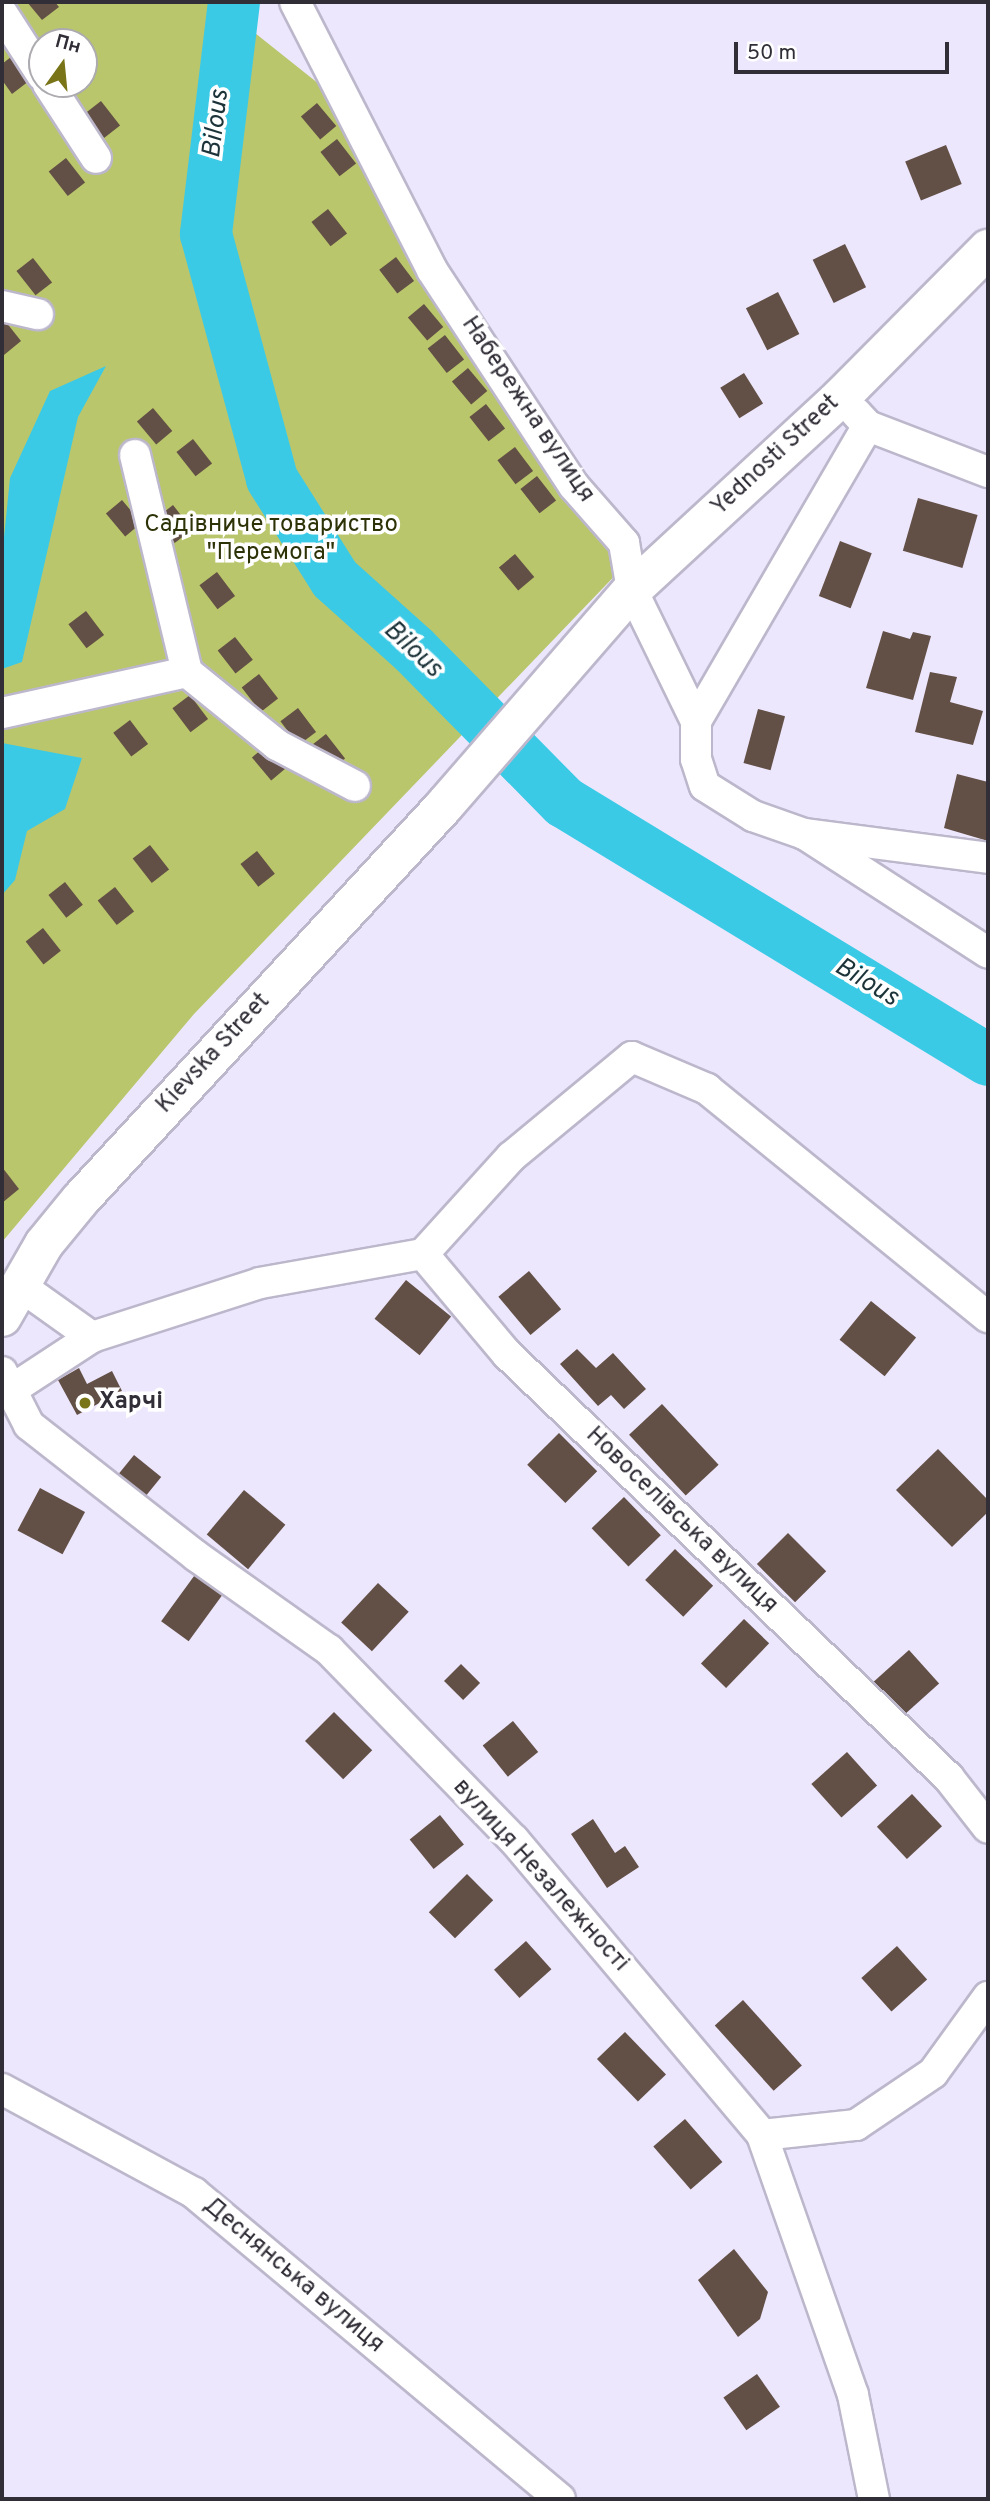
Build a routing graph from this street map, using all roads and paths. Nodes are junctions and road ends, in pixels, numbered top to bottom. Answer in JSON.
{"nodes":[{"id":1,"x":295,"y":2,"type":"edge"},
{"id":2,"x":6,"y":27,"type":"edge"},
{"id":3,"x":28,"y":56,"type":"edge"},
{"id":4,"x":57,"y":98,"type":"edge"},
{"id":5,"x":96,"y":158,"type":"dead end"},
{"id":6,"x":988,"y":249,"type":"edge"},
{"id":7,"x":2,"y":306,"type":"edge"},
{"id":8,"x":38,"y":314,"type":"dead end"},
{"id":9,"x":841,"y":397,"type":"junction"},
{"id":10,"x":868,"y":426,"type":"junction"},
{"id":11,"x":135,"y":455,"type":"dead end"},
{"id":12,"x":988,"y":472,"type":"edge"},
{"id":13,"x":632,"y":590,"type":"junction"},
{"id":14,"x":565,"y":664,"type":"joint"},
{"id":15,"x":187,"y":672,"type":"junction"},
{"id":16,"x":2,"y":713,"type":"edge"},
{"id":17,"x":696,"y":721,"type":"junction"},
{"id":18,"x":355,"y":786,"type":"dead end"},
{"id":19,"x":804,"y":834,"type":"junction"},
{"id":20,"x":988,"y":858,"type":"edge"},
{"id":21,"x":988,"y":953,"type":"edge"},
{"id":22,"x":423,"y":1254,"type":"junction"},
{"id":23,"x":10,"y":1301,"type":"edge"},
{"id":24,"x":988,"y":1317,"type":"edge"},
{"id":25,"x":92,"y":1337,"type":"junction"},
{"id":26,"x":6,"y":1381,"type":"edge"},
{"id":27,"x":988,"y":1828,"type":"edge"},
{"id":28,"x":988,"y":1997,"type":"edge"},
{"id":29,"x":2,"y":2089,"type":"edge"},
{"id":30,"x":762,"y":2135,"type":"junction"},
{"id":31,"x":560,"y":2499,"type":"edge"},
{"id":32,"x":874,"y":2499,"type":"edge"}],
"edges":[{"from":1,"to":13,"type":"street","name":"Набережна вулиця"},
{"from":2,"to":3,"type":"street"},
{"from":4,"to":5,"type":"street"},
{"from":6,"to":9,"type":"main road","name":"Yednosti Street"},
{"from":7,"to":8,"type":"street"},
{"from":9,"to":10,"type":"street"},
{"from":9,"to":13,"type":"main road","name":"Yednosti Street"},
{"from":10,"to":12,"type":"street"},
{"from":10,"to":17,"type":"street"},
{"from":11,"to":15,"type":"street"},
{"from":13,"to":14,"type":"main road","name":"Yednosti Street"},
{"from":13,"to":17,"type":"street","name":"Набережна вулиця"},
{"from":14,"to":23,"type":"main road","name":"Kievska Street"},
{"from":15,"to":16,"type":"street"},
{"from":15,"to":18,"type":"street"},
{"from":17,"to":19,"type":"street","name":"Набережна вулиця"},
{"from":19,"to":20,"type":"street","name":"Набережна вулиця"},
{"from":19,"to":21,"type":"street"},
{"from":22,"to":24,"type":"street"},
{"from":22,"to":25,"type":"street"},
{"from":22,"to":27,"type":"street","name":"Новоселівська вулиця"},
{"from":23,"to":25,"type":"street"},
{"from":25,"to":26,"type":"street"},
{"from":26,"to":30,"type":"street","name":"вулиця Незалежності"},
{"from":28,"to":30,"type":"street"},
{"from":29,"to":31,"type":"street","name":"Деснянська вулиця"},
{"from":30,"to":32,"type":"street","name":"вулиця Незалежності"}]}
